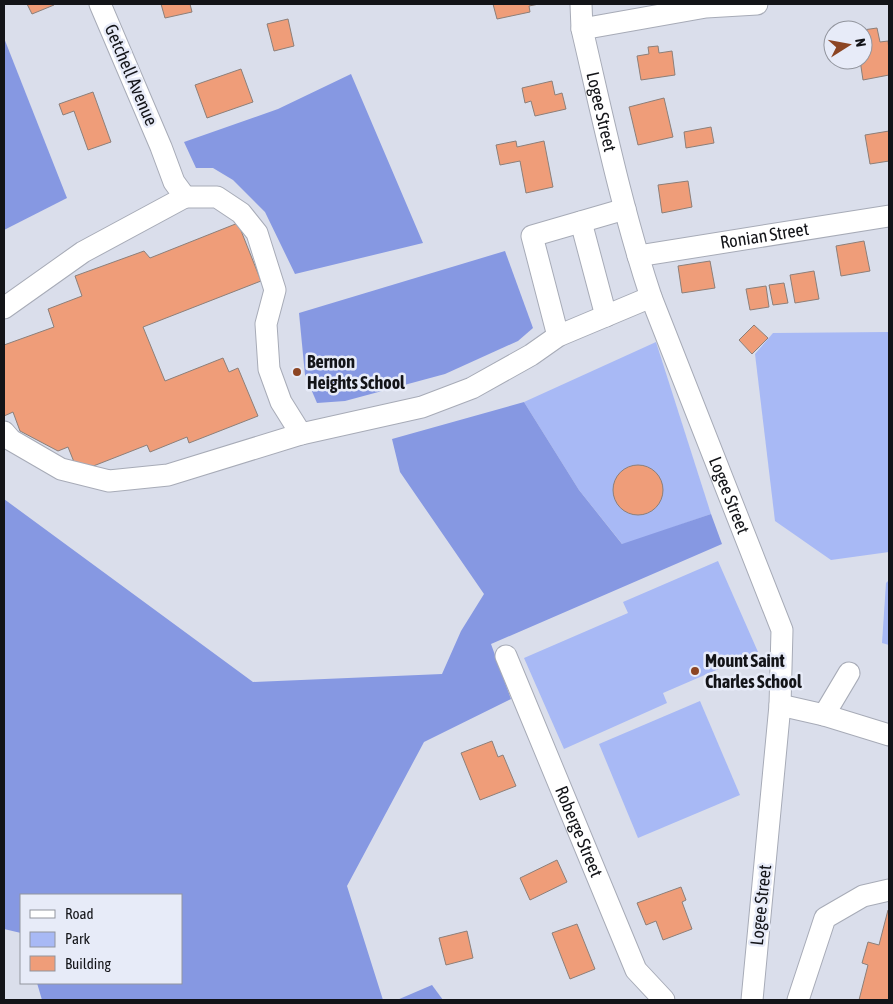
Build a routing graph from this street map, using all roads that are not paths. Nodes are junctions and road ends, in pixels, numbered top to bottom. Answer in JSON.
{"nodes":[{"id":1,"x":100,"y":4,"type":"edge"},
{"id":2,"x":581,"y":4,"type":"edge"},
{"id":3,"x":757,"y":4,"type":"edge"},
{"id":4,"x":582,"y":29,"type":"junction"},
{"id":5,"x":185,"y":197,"type":"junction"},
{"id":6,"x":625,"y":209,"type":"junction"},
{"id":7,"x":889,"y":216,"type":"edge"},
{"id":8,"x":581,"y":222,"type":"junction"},
{"id":9,"x":638,"y":256,"type":"junction"},
{"id":10,"x":651,"y":297,"type":"junction"},
{"id":11,"x":4,"y":308,"type":"edge"},
{"id":12,"x":606,"y":316,"type":"junction"},
{"id":13,"x":558,"y":336,"type":"junction"},
{"id":14,"x":4,"y":432,"type":"edge"},
{"id":15,"x":300,"y":434,"type":"junction"},
{"id":16,"x":506,"y":656,"type":"dead end"},
{"id":17,"x":849,"y":674,"type":"dead end"},
{"id":18,"x":780,"y":706,"type":"junction"},
{"id":19,"x":824,"y":716,"type":"junction"},
{"id":20,"x":889,"y":735,"type":"edge"},
{"id":21,"x":889,"y":890,"type":"edge"},
{"id":22,"x":664,"y":1000,"type":"edge"},
{"id":23,"x":752,"y":1000,"type":"edge"},
{"id":24,"x":798,"y":1000,"type":"edge"}],
"edges":[{"from":1,"to":5,"type":"street","name":"Getchell Avenue"},
{"from":2,"to":4,"type":"street","name":"Logee Street"},
{"from":3,"to":4,"type":"street"},
{"from":4,"to":6,"type":"street","name":"Logee Street"},
{"from":5,"to":11,"type":"street"},
{"from":5,"to":15,"type":"street"},
{"from":6,"to":8,"type":"street"},
{"from":6,"to":9,"type":"street","name":"Logee Street"},
{"from":7,"to":9,"type":"street","name":"Ronian Street"},
{"from":8,"to":12,"type":"street"},
{"from":8,"to":13,"type":"street"},
{"from":9,"to":10,"type":"street","name":"Logee Street"},
{"from":10,"to":12,"type":"street"},
{"from":10,"to":18,"type":"street","name":"Logee Street"},
{"from":12,"to":13,"type":"street"},
{"from":13,"to":15,"type":"street"},
{"from":14,"to":15,"type":"street"},
{"from":16,"to":22,"type":"street","name":"Roberge Street"},
{"from":17,"to":19,"type":"street"},
{"from":18,"to":19,"type":"street"},
{"from":18,"to":23,"type":"street","name":"Logee Street"},
{"from":19,"to":20,"type":"street"},
{"from":21,"to":24,"type":"street"}]}
